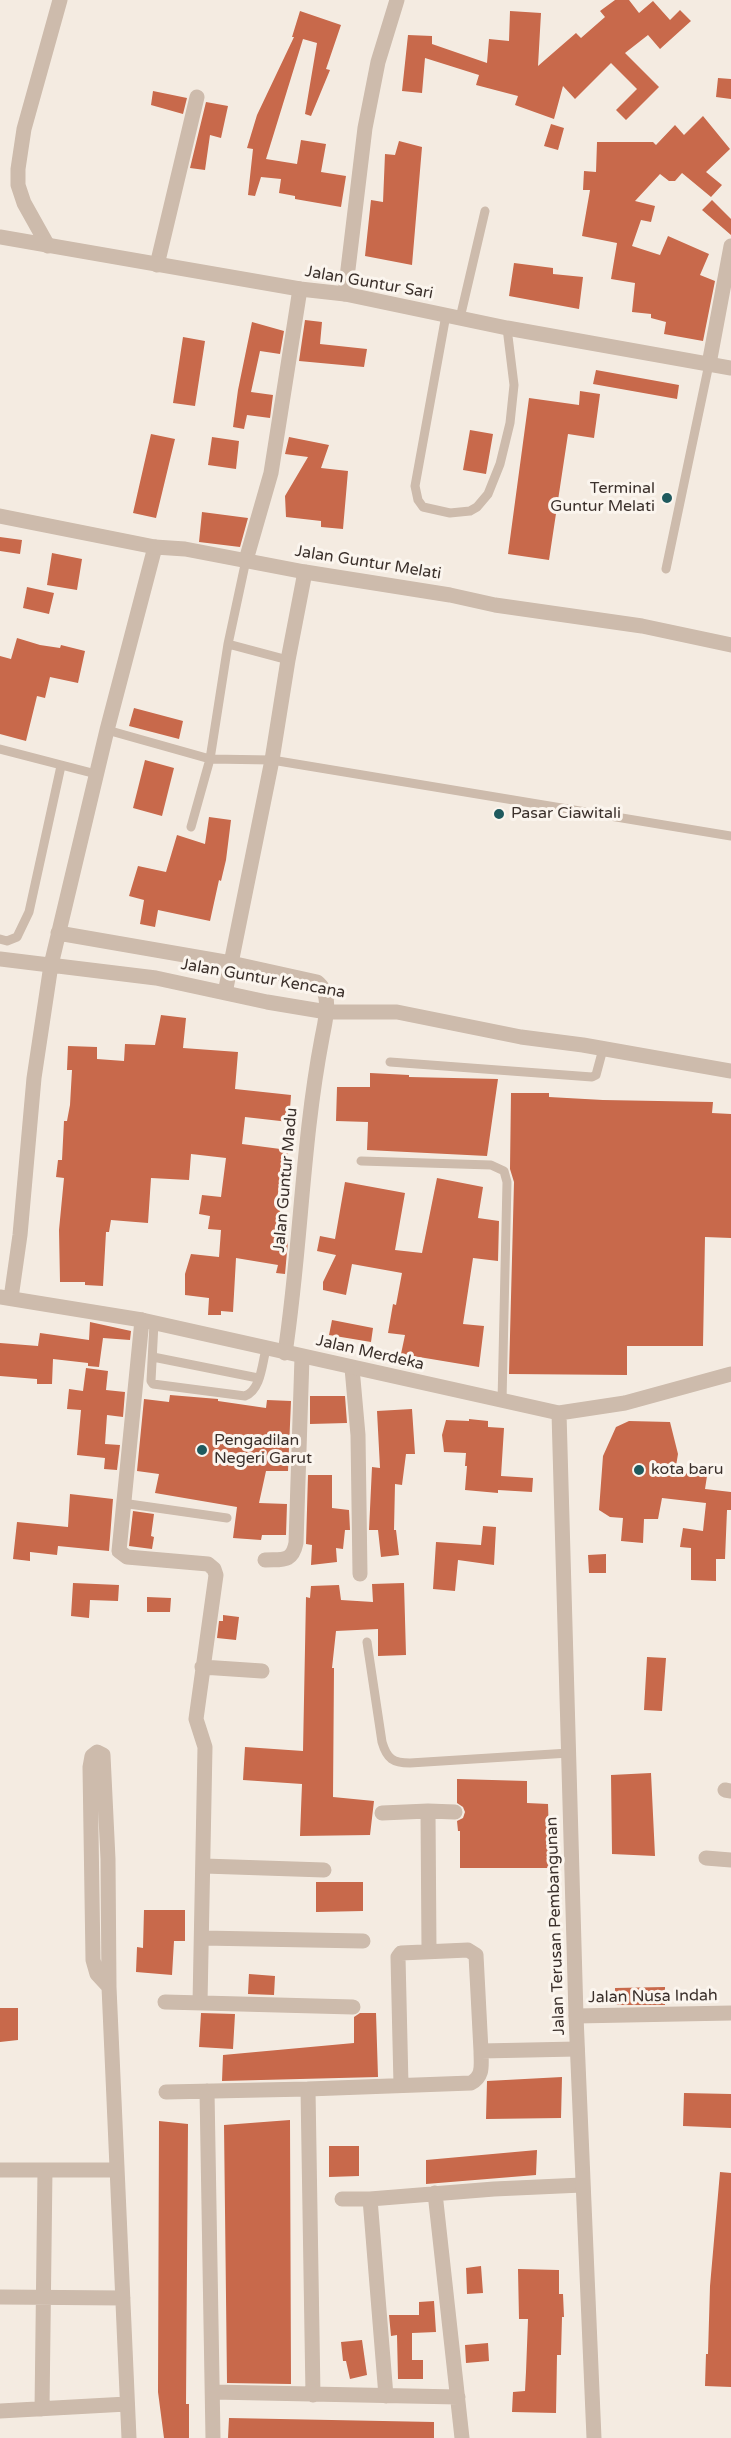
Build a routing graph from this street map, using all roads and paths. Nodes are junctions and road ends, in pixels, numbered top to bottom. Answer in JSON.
{"nodes":[{"id":1,"x":60,"y":0,"type":"edge"},
{"id":2,"x":397,"y":0,"type":"edge"},
{"id":3,"x":197,"y":97,"type":"dead end"},
{"id":4,"x":485,"y":211,"type":"dead end"},
{"id":5,"x":0,"y":237,"type":"edge"},
{"id":6,"x":48,"y":246,"type":"junction"},
{"id":7,"x":731,"y":246,"type":"edge"},
{"id":8,"x":157,"y":265,"type":"junction"},
{"id":9,"x":300,"y":289,"type":"junction"},
{"id":10,"x":345,"y":294,"type":"junction"},
{"id":11,"x":453,"y":316,"type":"junction"},
{"id":12,"x":507,"y":328,"type":"junction"},
{"id":13,"x":709,"y":364,"type":"junction"},
{"id":14,"x":731,"y":368,"type":"edge"},
{"id":15,"x":0,"y":516,"type":"edge"},
{"id":16,"x":155,"y":547,"type":"junction"},
{"id":17,"x":246,"y":560,"type":"junction"},
{"id":18,"x":666,"y":569,"type":"dead end"},
{"id":19,"x":305,"y":572,"type":"junction"},
{"id":20,"x":228,"y":644,"type":"junction"},
{"id":21,"x":731,"y":645,"type":"edge"},
{"id":22,"x":288,"y":660,"type":"junction"},
{"id":23,"x":107,"y":730,"type":"junction"},
{"id":24,"x":0,"y":750,"type":"edge"},
{"id":25,"x":210,"y":759,"type":"junction"},
{"id":26,"x":272,"y":760,"type":"junction"},
{"id":27,"x":61,"y":766,"type":"junction"},
{"id":28,"x":96,"y":774,"type":"junction"},
{"id":29,"x":191,"y":827,"type":"dead end"},
{"id":30,"x":731,"y":836,"type":"edge"},
{"id":31,"x":58,"y":933,"type":"junction"},
{"id":32,"x":0,"y":939,"type":"edge"},
{"id":33,"x":0,"y":959,"type":"edge"},
{"id":34,"x":231,"y":963,"type":"junction"},
{"id":35,"x":51,"y":965,"type":"junction"},
{"id":36,"x":225,"y":993,"type":"junction"},
{"id":37,"x":327,"y":1012,"type":"junction"},
{"id":38,"x":603,"y":1049,"type":"junction"},
{"id":39,"x":390,"y":1062,"type":"dead end"},
{"id":40,"x":731,"y":1071,"type":"edge"},
{"id":41,"x":361,"y":1161,"type":"dead end"},
{"id":42,"x":6,"y":1297,"type":"edge"},
{"id":43,"x":148,"y":1321,"type":"junction"},
{"id":44,"x":266,"y":1348,"type":"junction"},
{"id":45,"x":285,"y":1353,"type":"junction"},
{"id":46,"x":153,"y":1357,"type":"junction"},
{"id":47,"x":302,"y":1357,"type":"junction"},
{"id":48,"x":352,"y":1368,"type":"junction"},
{"id":49,"x":731,"y":1374,"type":"edge"},
{"id":50,"x":258,"y":1378,"type":"junction"},
{"id":51,"x":501,"y":1401,"type":"junction"},
{"id":52,"x":559,"y":1413,"type":"junction"},
{"id":53,"x":122,"y":1503,"type":"junction"},
{"id":54,"x":227,"y":1518,"type":"dead end"},
{"id":55,"x":265,"y":1560,"type":"dead end"},
{"id":56,"x":360,"y":1574,"type":"dead end"},
{"id":57,"x":367,"y":1642,"type":"dead end"},
{"id":58,"x":202,"y":1667,"type":"junction"},
{"id":59,"x":262,"y":1671,"type":"dead end"},
{"id":60,"x":568,"y":1753,"type":"junction"},
{"id":61,"x":428,"y":1811,"type":"junction"},
{"id":62,"x":455,"y":1812,"type":"dead end"},
{"id":63,"x":382,"y":1813,"type":"dead end"},
{"id":64,"x":706,"y":1858,"type":"dead end"},
{"id":65,"x":90,"y":1859,"type":"junction"},
{"id":66,"x":108,"y":1859,"type":"junction"},
{"id":67,"x":731,"y":1860,"type":"edge"},
{"id":68,"x":204,"y":1866,"type":"junction"},
{"id":69,"x":324,"y":1870,"type":"dead end"},
{"id":70,"x":202,"y":1938,"type":"junction"},
{"id":71,"x":363,"y":1941,"type":"dead end"},
{"id":72,"x":429,"y":1950,"type":"junction"},
{"id":73,"x":109,"y":1987,"type":"junction"},
{"id":74,"x":165,"y":2002,"type":"dead end"},
{"id":75,"x":200,"y":2003,"type":"junction"},
{"id":76,"x":353,"y":2007,"type":"dead end"},
{"id":77,"x":731,"y":2013,"type":"edge"},
{"id":78,"x":576,"y":2016,"type":"junction"},
{"id":79,"x":577,"y":2049,"type":"junction"},
{"id":80,"x":481,"y":2051,"type":"junction"},
{"id":81,"x":401,"y":2085,"type":"junction"},
{"id":82,"x":308,"y":2089,"type":"junction"},
{"id":83,"x":207,"y":2091,"type":"junction"},
{"id":84,"x":166,"y":2092,"type":"dead end"},
{"id":85,"x":0,"y":2170,"type":"edge"},
{"id":86,"x":45,"y":2170,"type":"junction"},
{"id":87,"x":117,"y":2170,"type":"junction"},
{"id":88,"x":582,"y":2185,"type":"junction"},
{"id":89,"x":435,"y":2193,"type":"junction"},
{"id":90,"x":342,"y":2199,"type":"dead end"},
{"id":91,"x":369,"y":2199,"type":"junction"},
{"id":92,"x":0,"y":2297,"type":"edge"},
{"id":93,"x":44,"y":2297,"type":"junction"},
{"id":94,"x":123,"y":2298,"type":"junction"},
{"id":95,"x":213,"y":2392,"type":"junction"},
{"id":96,"x":313,"y":2395,"type":"junction"},
{"id":97,"x":386,"y":2396,"type":"junction"},
{"id":98,"x":458,"y":2397,"type":"junction"},
{"id":99,"x":127,"y":2404,"type":"junction"},
{"id":100,"x":42,"y":2409,"type":"junction"},
{"id":101,"x":0,"y":2411,"type":"edge"},
{"id":102,"x":129,"y":2438,"type":"edge"},
{"id":103,"x":213,"y":2438,"type":"edge"},
{"id":104,"x":462,"y":2438,"type":"edge"},
{"id":105,"x":594,"y":2438,"type":"edge"}],
"edges":[{"from":1,"to":6,"type":"street"},
{"from":2,"to":10,"type":"street"},
{"from":3,"to":8,"type":"street"},
{"from":4,"to":11,"type":"lane"},
{"from":5,"to":6,"type":"street","name":"Jalan Guntur Sari"},
{"from":6,"to":8,"type":"street","name":"Jalan Guntur Sari"},
{"from":7,"to":13,"type":"street"},
{"from":8,"to":9,"type":"street","name":"Jalan Guntur Sari"},
{"from":9,"to":10,"type":"street","name":"Jalan Guntur Sari"},
{"from":9,"to":17,"type":"street"},
{"from":10,"to":11,"type":"street","name":"Jalan Guntur Sari"},
{"from":11,"to":12,"type":"street","name":"Jalan Guntur Sari"},
{"from":11,"to":12,"type":"lane"},
{"from":12,"to":13,"type":"street","name":"Jalan Guntur Sari"},
{"from":13,"to":14,"type":"street","name":"Jalan Guntur Sari"},
{"from":13,"to":18,"type":"lane"},
{"from":15,"to":16,"type":"street","name":"Jalan Guntur Melati"},
{"from":16,"to":17,"type":"street","name":"Jalan Guntur Melati"},
{"from":16,"to":23,"type":"street"},
{"from":17,"to":19,"type":"street","name":"Jalan Guntur Melati"},
{"from":17,"to":20,"type":"lane"},
{"from":19,"to":21,"type":"street","name":"Jalan Guntur Melati"},
{"from":19,"to":22,"type":"street"},
{"from":20,"to":22,"type":"lane"},
{"from":20,"to":25,"type":"lane"},
{"from":22,"to":26,"type":"street"},
{"from":23,"to":25,"type":"lane"},
{"from":23,"to":28,"type":"street"},
{"from":24,"to":27,"type":"lane"},
{"from":25,"to":26,"type":"lane"},
{"from":25,"to":29,"type":"lane"},
{"from":26,"to":30,"type":"lane"},
{"from":26,"to":34,"type":"street"},
{"from":27,"to":28,"type":"lane"},
{"from":27,"to":32,"type":"lane"},
{"from":28,"to":31,"type":"street"},
{"from":31,"to":34,"type":"street"},
{"from":31,"to":35,"type":"street"},
{"from":33,"to":35,"type":"street","name":"Jalan Guntur Kencana"},
{"from":34,"to":36,"type":"street"},
{"from":34,"to":37,"type":"street"},
{"from":35,"to":36,"type":"street","name":"Jalan Guntur Kencana"},
{"from":35,"to":42,"type":"street"},
{"from":36,"to":37,"type":"street","name":"Jalan Guntur Kencana"},
{"from":37,"to":38,"type":"street","name":"Jalan Guntur Kencana"},
{"from":37,"to":45,"type":"street","name":"Jalan Guntur Madu"},
{"from":38,"to":39,"type":"lane"},
{"from":38,"to":40,"type":"street","name":"Jalan Guntur Kencana"},
{"from":41,"to":51,"type":"lane"},
{"from":42,"to":43,"type":"street","name":"Jalan Merdeka"},
{"from":43,"to":44,"type":"street","name":"Jalan Merdeka"},
{"from":43,"to":46,"type":"lane"},
{"from":43,"to":53,"type":"street"},
{"from":44,"to":45,"type":"street","name":"Jalan Merdeka"},
{"from":44,"to":50,"type":"lane"},
{"from":45,"to":47,"type":"street","name":"Jalan Merdeka"},
{"from":46,"to":50,"type":"lane"},
{"from":46,"to":50,"type":"lane"},
{"from":47,"to":48,"type":"street","name":"Jalan Merdeka"},
{"from":47,"to":55,"type":"street"},
{"from":48,"to":51,"type":"street","name":"Jalan Merdeka"},
{"from":48,"to":56,"type":"street"},
{"from":49,"to":52,"type":"street","name":"Jalan Merdeka"},
{"from":51,"to":52,"type":"street","name":"Jalan Merdeka"},
{"from":52,"to":60,"type":"street","name":"Jalan Terusan Pembangunan"},
{"from":53,"to":54,"type":"lane"},
{"from":53,"to":58,"type":"street"},
{"from":57,"to":60,"type":"lane"},
{"from":58,"to":59,"type":"street"},
{"from":58,"to":68,"type":"street"},
{"from":60,"to":78,"type":"street","name":"Jalan Terusan Pembangunan"},
{"from":61,"to":62,"type":"street"},
{"from":61,"to":63,"type":"street"},
{"from":61,"to":72,"type":"street"},
{"from":64,"to":67,"type":"street"},
{"from":65,"to":66,"type":"street"},
{"from":65,"to":66,"type":"street"},
{"from":65,"to":73,"type":"street"},
{"from":66,"to":73,"type":"street"},
{"from":68,"to":69,"type":"street"},
{"from":68,"to":70,"type":"street"},
{"from":70,"to":71,"type":"street"},
{"from":70,"to":75,"type":"street"},
{"from":72,"to":80,"type":"street"},
{"from":72,"to":81,"type":"street"},
{"from":73,"to":87,"type":"street"},
{"from":74,"to":75,"type":"street"},
{"from":75,"to":76,"type":"street"},
{"from":77,"to":78,"type":"street","name":"Jalan Nusa Indah"},
{"from":78,"to":79,"type":"street","name":"Jalan Terusan Pembangunan"},
{"from":79,"to":80,"type":"street"},
{"from":79,"to":88,"type":"street","name":"Jalan Terusan Pembangunan"},
{"from":80,"to":81,"type":"street"},
{"from":81,"to":82,"type":"street"},
{"from":82,"to":83,"type":"street"},
{"from":82,"to":96,"type":"street"},
{"from":83,"to":84,"type":"street"},
{"from":83,"to":95,"type":"street"},
{"from":85,"to":86,"type":"street"},
{"from":86,"to":87,"type":"street"},
{"from":86,"to":93,"type":"street"},
{"from":87,"to":94,"type":"street"},
{"from":88,"to":89,"type":"street"},
{"from":88,"to":105,"type":"street","name":"Jalan Terusan Pembangunan"},
{"from":89,"to":91,"type":"street"},
{"from":89,"to":98,"type":"street"},
{"from":90,"to":91,"type":"street"},
{"from":91,"to":97,"type":"street"},
{"from":92,"to":93,"type":"street"},
{"from":93,"to":94,"type":"street"},
{"from":93,"to":100,"type":"street"},
{"from":94,"to":99,"type":"street"},
{"from":95,"to":96,"type":"street"},
{"from":95,"to":103,"type":"street"},
{"from":96,"to":97,"type":"street"},
{"from":97,"to":98,"type":"street"},
{"from":98,"to":104,"type":"street"},
{"from":99,"to":100,"type":"street"},
{"from":99,"to":102,"type":"street"},
{"from":100,"to":101,"type":"street"}]}
